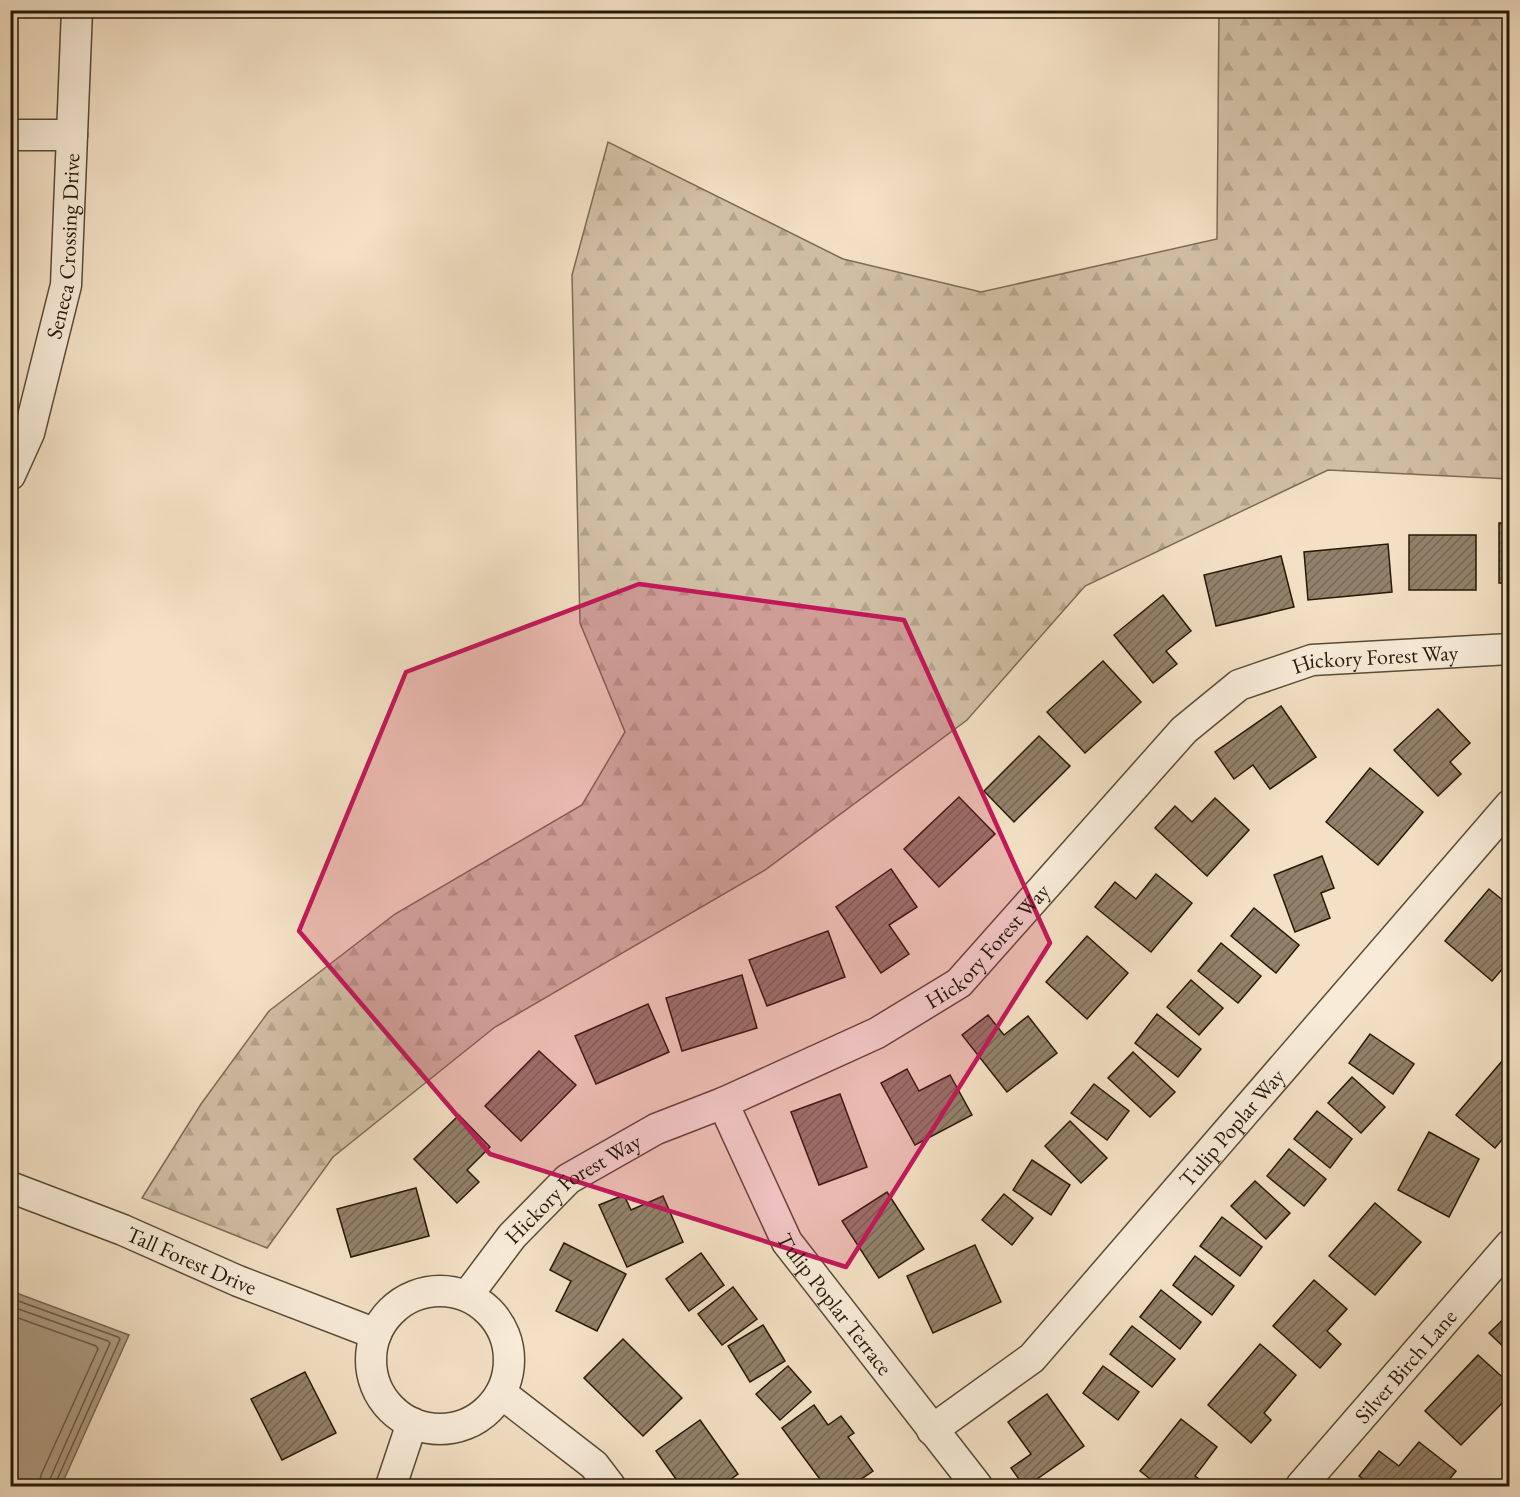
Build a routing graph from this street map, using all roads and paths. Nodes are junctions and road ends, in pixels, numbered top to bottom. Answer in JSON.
{"nodes":[{"id":1,"x":77,"y":10,"type":"edge"},
{"id":2,"x":10,"y":135,"type":"edge"},
{"id":3,"x":72,"y":135,"type":"junction"},
{"id":4,"x":10,"y":475,"type":"edge"},
{"id":5,"x":1509,"y":649,"type":"edge"},
{"id":6,"x":1509,"y":805,"type":"edge"},
{"id":7,"x":723,"y":1103,"type":"junction"},
{"id":8,"x":10,"y":1187,"type":"edge"},
{"id":9,"x":1509,"y":1245,"type":"edge"},
{"id":10,"x":467,"y":1296,"type":"junction"},
{"id":11,"x":376,"y":1334,"type":"junction"},
{"id":12,"x":501,"y":1393,"type":"junction"},
{"id":13,"x":412,"y":1423,"type":"junction"},
{"id":14,"x":932,"y":1430,"type":"junction"},
{"id":15,"x":391,"y":1486,"type":"edge"},
{"id":16,"x":610,"y":1486,"type":"edge"},
{"id":17,"x":976,"y":1486,"type":"edge"},
{"id":18,"x":1301,"y":1486,"type":"edge"}],
"edges":[{"from":1,"to":3,"type":"street","name":"Seneca Crossing Drive"},
{"from":2,"to":3,"type":"street"},
{"from":3,"to":4,"type":"street","name":"Seneca Crossing Drive"},
{"from":5,"to":7,"type":"street","name":"Hickory Forest Way"},
{"from":6,"to":14,"type":"street","name":"Tulip Poplar Way"},
{"from":7,"to":10,"type":"street","name":"Hickory Forest Way"},
{"from":7,"to":14,"type":"street","name":"Tulip Poplar Terrace"},
{"from":8,"to":11,"type":"street","name":"Tall Forest Drive"},
{"from":9,"to":18,"type":"street","name":"Silver Birch Lane"},
{"from":10,"to":11,"type":"street"},
{"from":10,"to":12,"type":"street"},
{"from":11,"to":13,"type":"street"},
{"from":12,"to":13,"type":"street"},
{"from":12,"to":16,"type":"street"},
{"from":13,"to":15,"type":"street"},
{"from":14,"to":17,"type":"street","name":"Tulip Poplar Terrace"}]}
